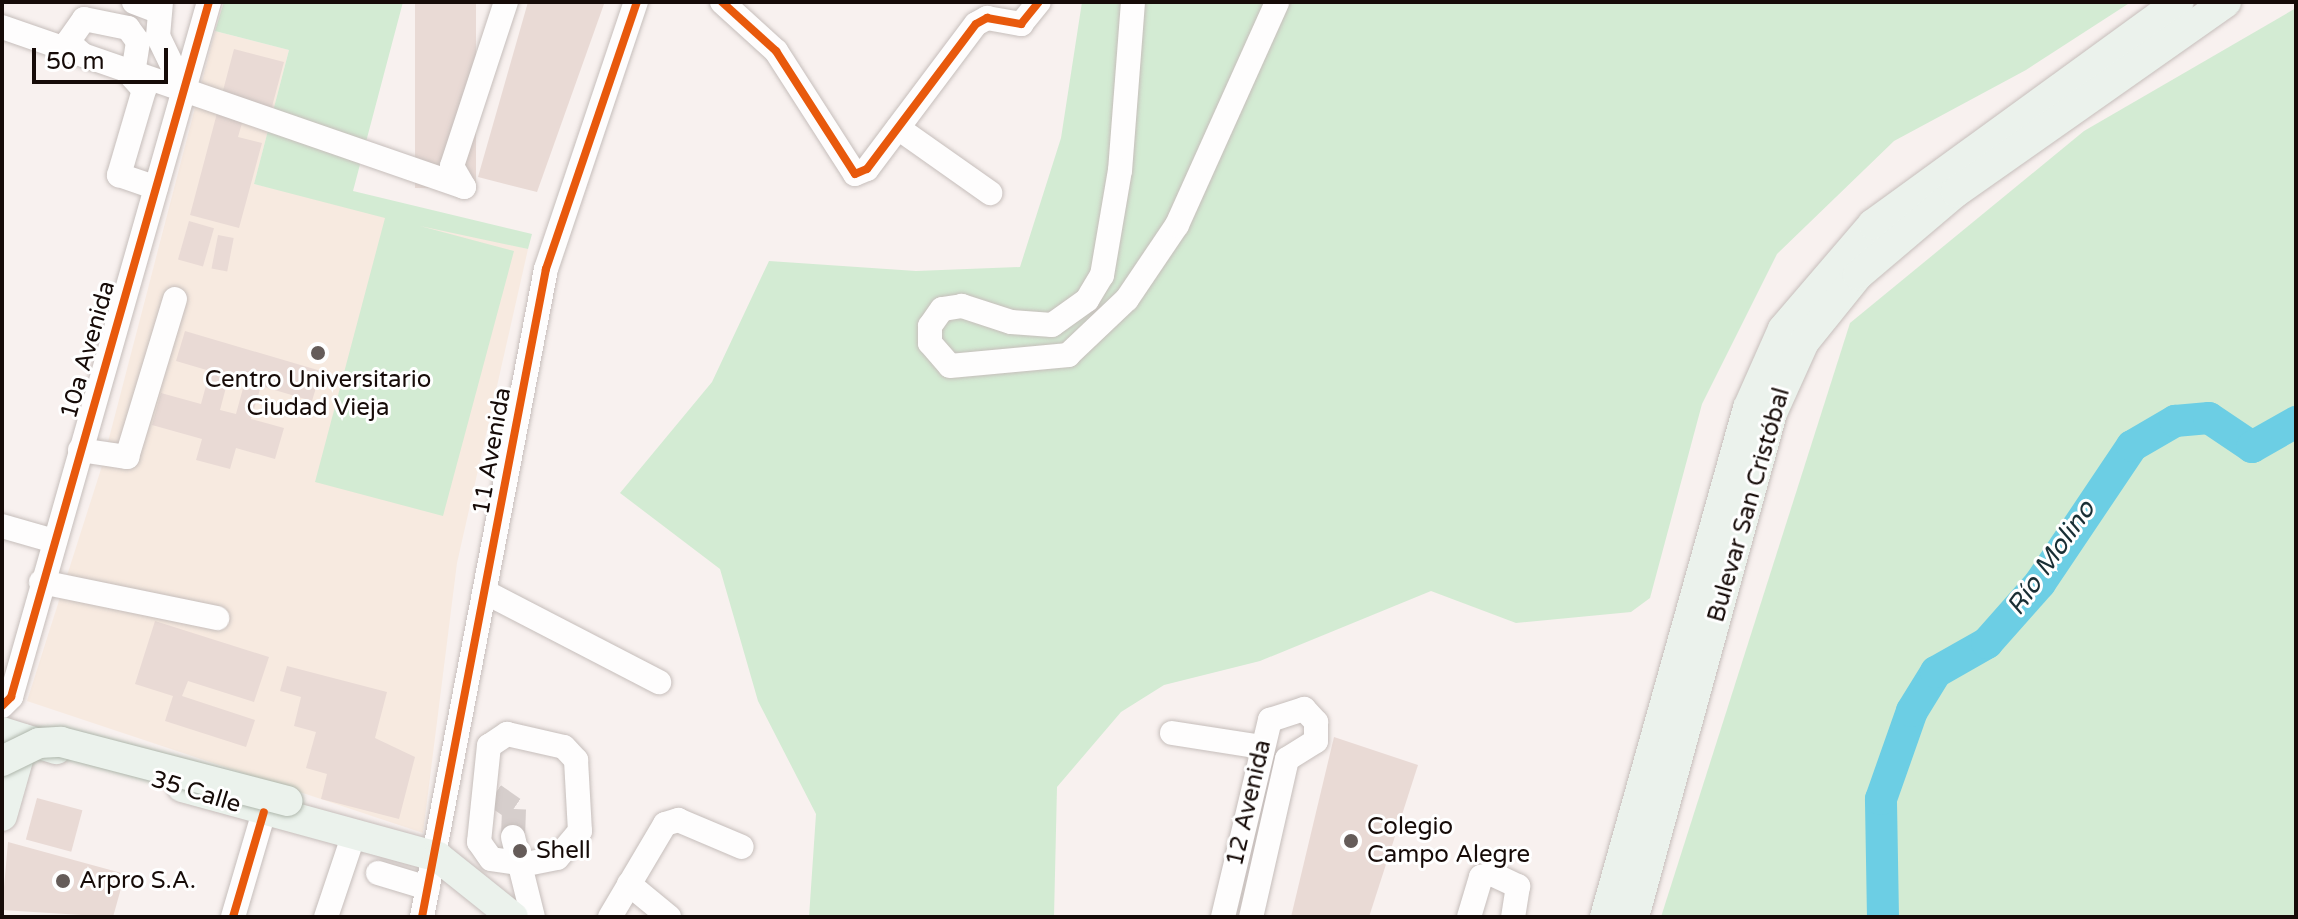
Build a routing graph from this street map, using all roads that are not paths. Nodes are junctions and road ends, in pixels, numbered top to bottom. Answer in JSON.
{"nodes":[{"id":1,"x":134,"y":2,"type":"edge"},
{"id":2,"x":209,"y":2,"type":"edge"},
{"id":3,"x":506,"y":2,"type":"edge"},
{"id":4,"x":636,"y":2,"type":"edge"},
{"id":5,"x":722,"y":2,"type":"edge"},
{"id":6,"x":1039,"y":2,"type":"edge"},
{"id":7,"x":1133,"y":2,"type":"edge"},
{"id":8,"x":1277,"y":2,"type":"edge"},
{"id":9,"x":2179,"y":2,"type":"edge"},
{"id":10,"x":2226,"y":2,"type":"edge"},
{"id":11,"x":159,"y":6,"type":"edge"},
{"id":12,"x":2,"y":27,"type":"edge"},
{"id":13,"x":72,"y":51,"type":"junction"},
{"id":14,"x":133,"y":72,"type":"junction"},
{"id":15,"x":2099,"y":74,"type":"junction"},
{"id":16,"x":184,"y":90,"type":"junction"},
{"id":17,"x":898,"y":128,"type":"junction"},
{"id":18,"x":156,"y":188,"type":"junction"},
{"id":19,"x":990,"y":193,"type":"dead end"},
{"id":20,"x":175,"y":299,"type":"dead end"},
{"id":21,"x":80,"y":450,"type":"junction"},
{"id":22,"x":2,"y":526,"type":"edge"},
{"id":23,"x":54,"y":541,"type":"junction"},
{"id":24,"x":41,"y":582,"type":"junction"},
{"id":25,"x":487,"y":593,"type":"junction"},
{"id":26,"x":217,"y":618,"type":"dead end"},
{"id":27,"x":659,"y":682,"type":"dead end"},
{"id":28,"x":6,"y":701,"type":"edge"},
{"id":29,"x":1172,"y":733,"type":"dead end"},
{"id":30,"x":13,"y":736,"type":"edge"},
{"id":31,"x":1261,"y":747,"type":"junction"},
{"id":32,"x":2,"y":761,"type":"edge"},
{"id":33,"x":451,"y":788,"type":"junction"},
{"id":34,"x":487,"y":794,"type":"junction"},
{"id":35,"x":276,"y":806,"type":"junction"},
{"id":36,"x":2,"y":816,"type":"edge"},
{"id":37,"x":354,"y":834,"type":"junction"},
{"id":38,"x":513,"y":837,"type":"tunnel mouth"},
{"id":39,"x":405,"y":846,"type":"junction"},
{"id":40,"x":742,"y":847,"type":"dead end"},
{"id":41,"x":438,"y":857,"type":"junction"},
{"id":42,"x":516,"y":863,"type":"junction"},
{"id":43,"x":378,"y":873,"type":"dead end"},
{"id":44,"x":629,"y":884,"type":"junction"},
{"id":45,"x":428,"y":888,"type":"junction"},
{"id":46,"x":507,"y":914,"type":"edge"},
{"id":47,"x":233,"y":917,"type":"edge"},
{"id":48,"x":326,"y":917,"type":"edge"},
{"id":49,"x":422,"y":917,"type":"edge"},
{"id":50,"x":533,"y":917,"type":"edge"},
{"id":51,"x":610,"y":917,"type":"edge"},
{"id":52,"x":669,"y":917,"type":"edge"},
{"id":53,"x":1223,"y":917,"type":"edge"},
{"id":54,"x":1251,"y":917,"type":"edge"},
{"id":55,"x":1469,"y":917,"type":"edge"},
{"id":56,"x":1513,"y":917,"type":"edge"},
{"id":57,"x":1605,"y":917,"type":"edge"},
{"id":58,"x":1634,"y":917,"type":"edge"}],
"edges":[{"from":1,"to":11,"type":"street"},
{"from":2,"to":16,"type":"street","name":"10a Avenida"},
{"from":3,"to":16,"type":"street"},
{"from":4,"to":25,"type":"street","name":"11 Avenida"},
{"from":5,"to":17,"type":"street"},
{"from":6,"to":17,"type":"street"},
{"from":7,"to":8,"type":"street"},
{"from":9,"to":15,"type":"main road","name":"Bulevar San Cristóbal"},
{"from":10,"to":15,"type":"main road","name":"Bulevar San Cristóbal"},
{"from":11,"to":16,"type":"street"},
{"from":12,"to":13,"type":"street"},
{"from":13,"to":14,"type":"street"},
{"from":13,"to":14,"type":"street"},
{"from":14,"to":16,"type":"street"},
{"from":14,"to":18,"type":"street"},
{"from":15,"to":57,"type":"main road","name":"Bulevar San Cristóbal"},
{"from":15,"to":58,"type":"main road","name":"Bulevar San Cristóbal"},
{"from":16,"to":18,"type":"street","name":"10a Avenida"},
{"from":17,"to":19,"type":"street"},
{"from":18,"to":21,"type":"street","name":"10a Avenida"},
{"from":20,"to":21,"type":"street"},
{"from":21,"to":23,"type":"street","name":"10a Avenida"},
{"from":22,"to":23,"type":"street"},
{"from":23,"to":24,"type":"street","name":"10a Avenida"},
{"from":24,"to":26,"type":"street"},
{"from":24,"to":28,"type":"street","name":"10a Avenida"},
{"from":25,"to":27,"type":"street"},
{"from":25,"to":33,"type":"street","name":"11 Avenida"},
{"from":28,"to":30,"type":"street","name":"10a Avenida"},
{"from":29,"to":31,"type":"street"},
{"from":30,"to":35,"type":"main road","name":"35 Calle"},
{"from":30,"to":36,"type":"main road"},
{"from":31,"to":53,"type":"street","name":"12 Avenida"},
{"from":31,"to":54,"type":"street","name":"12 Avenida"},
{"from":32,"to":35,"type":"main road","bridge":true},
{"from":33,"to":34,"type":"street"},
{"from":33,"to":41,"type":"street","name":"11 Avenida"},
{"from":34,"to":42,"type":"street"},
{"from":34,"to":42,"type":"street"},
{"from":35,"to":37,"type":"main road","name":"35 Calle"},
{"from":35,"to":39,"type":"main road"},
{"from":35,"to":47,"type":"street"},
{"from":37,"to":39,"type":"main road","name":"35 Calle"},
{"from":37,"to":48,"type":"street"},
{"from":38,"to":42,"type":"street"},
{"from":39,"to":41,"type":"main road","name":"35 Calle"},
{"from":40,"to":44,"type":"street"},
{"from":41,"to":45,"type":"street","name":"11 Avenida"},
{"from":41,"to":46,"type":"main road"},
{"from":42,"to":50,"type":"street"},
{"from":43,"to":45,"type":"street"},
{"from":44,"to":51,"type":"street"},
{"from":44,"to":52,"type":"street"},
{"from":45,"to":49,"type":"street","name":"11 Avenida"},
{"from":55,"to":56,"type":"street"}]}
